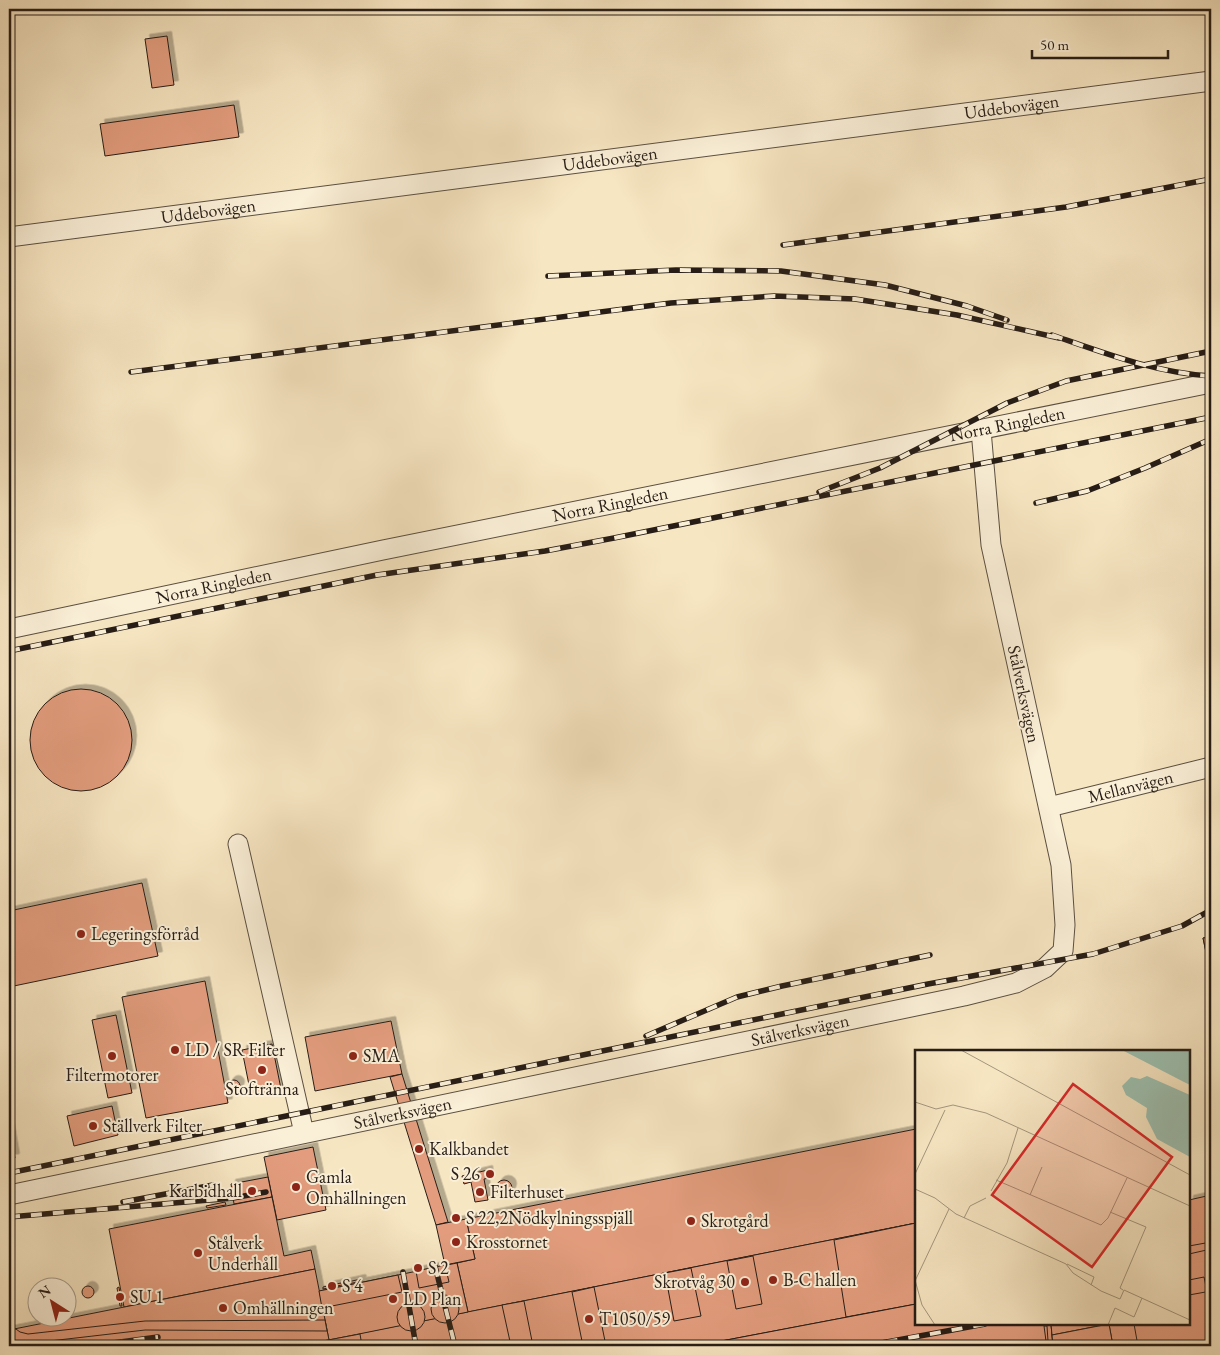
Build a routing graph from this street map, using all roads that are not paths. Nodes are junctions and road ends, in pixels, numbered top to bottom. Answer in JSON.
{"nodes":[{"id":1,"x":1211,"y":81,"type":"edge"},
{"id":2,"x":9,"y":237,"type":"edge"},
{"id":3,"x":1211,"y":383,"type":"edge"},
{"id":4,"x":981,"y":430,"type":"junction"},
{"id":5,"x":9,"y":629,"type":"edge"},
{"id":6,"x":1211,"y":767,"type":"edge"},
{"id":7,"x":1049,"y":807,"type":"junction"},
{"id":8,"x":238,"y":844,"type":"dead end"},
{"id":9,"x":304,"y":1133,"type":"junction"},
{"id":10,"x":9,"y":1196,"type":"edge"}],
"edges":[{"from":1,"to":2,"type":"street","name":"Uddebovägen"},
{"from":3,"to":4,"type":"street","name":"Norra Ringleden"},
{"from":4,"to":5,"type":"street","name":"Norra Ringleden"},
{"from":4,"to":7,"type":"street","name":"Stålverksvägen"},
{"from":6,"to":7,"type":"street","name":"Mellanvägen"},
{"from":7,"to":9,"type":"street","name":"Stålverksvägen"},
{"from":8,"to":9,"type":"street"},
{"from":9,"to":10,"type":"street","name":"Stålverksvägen"}]}
